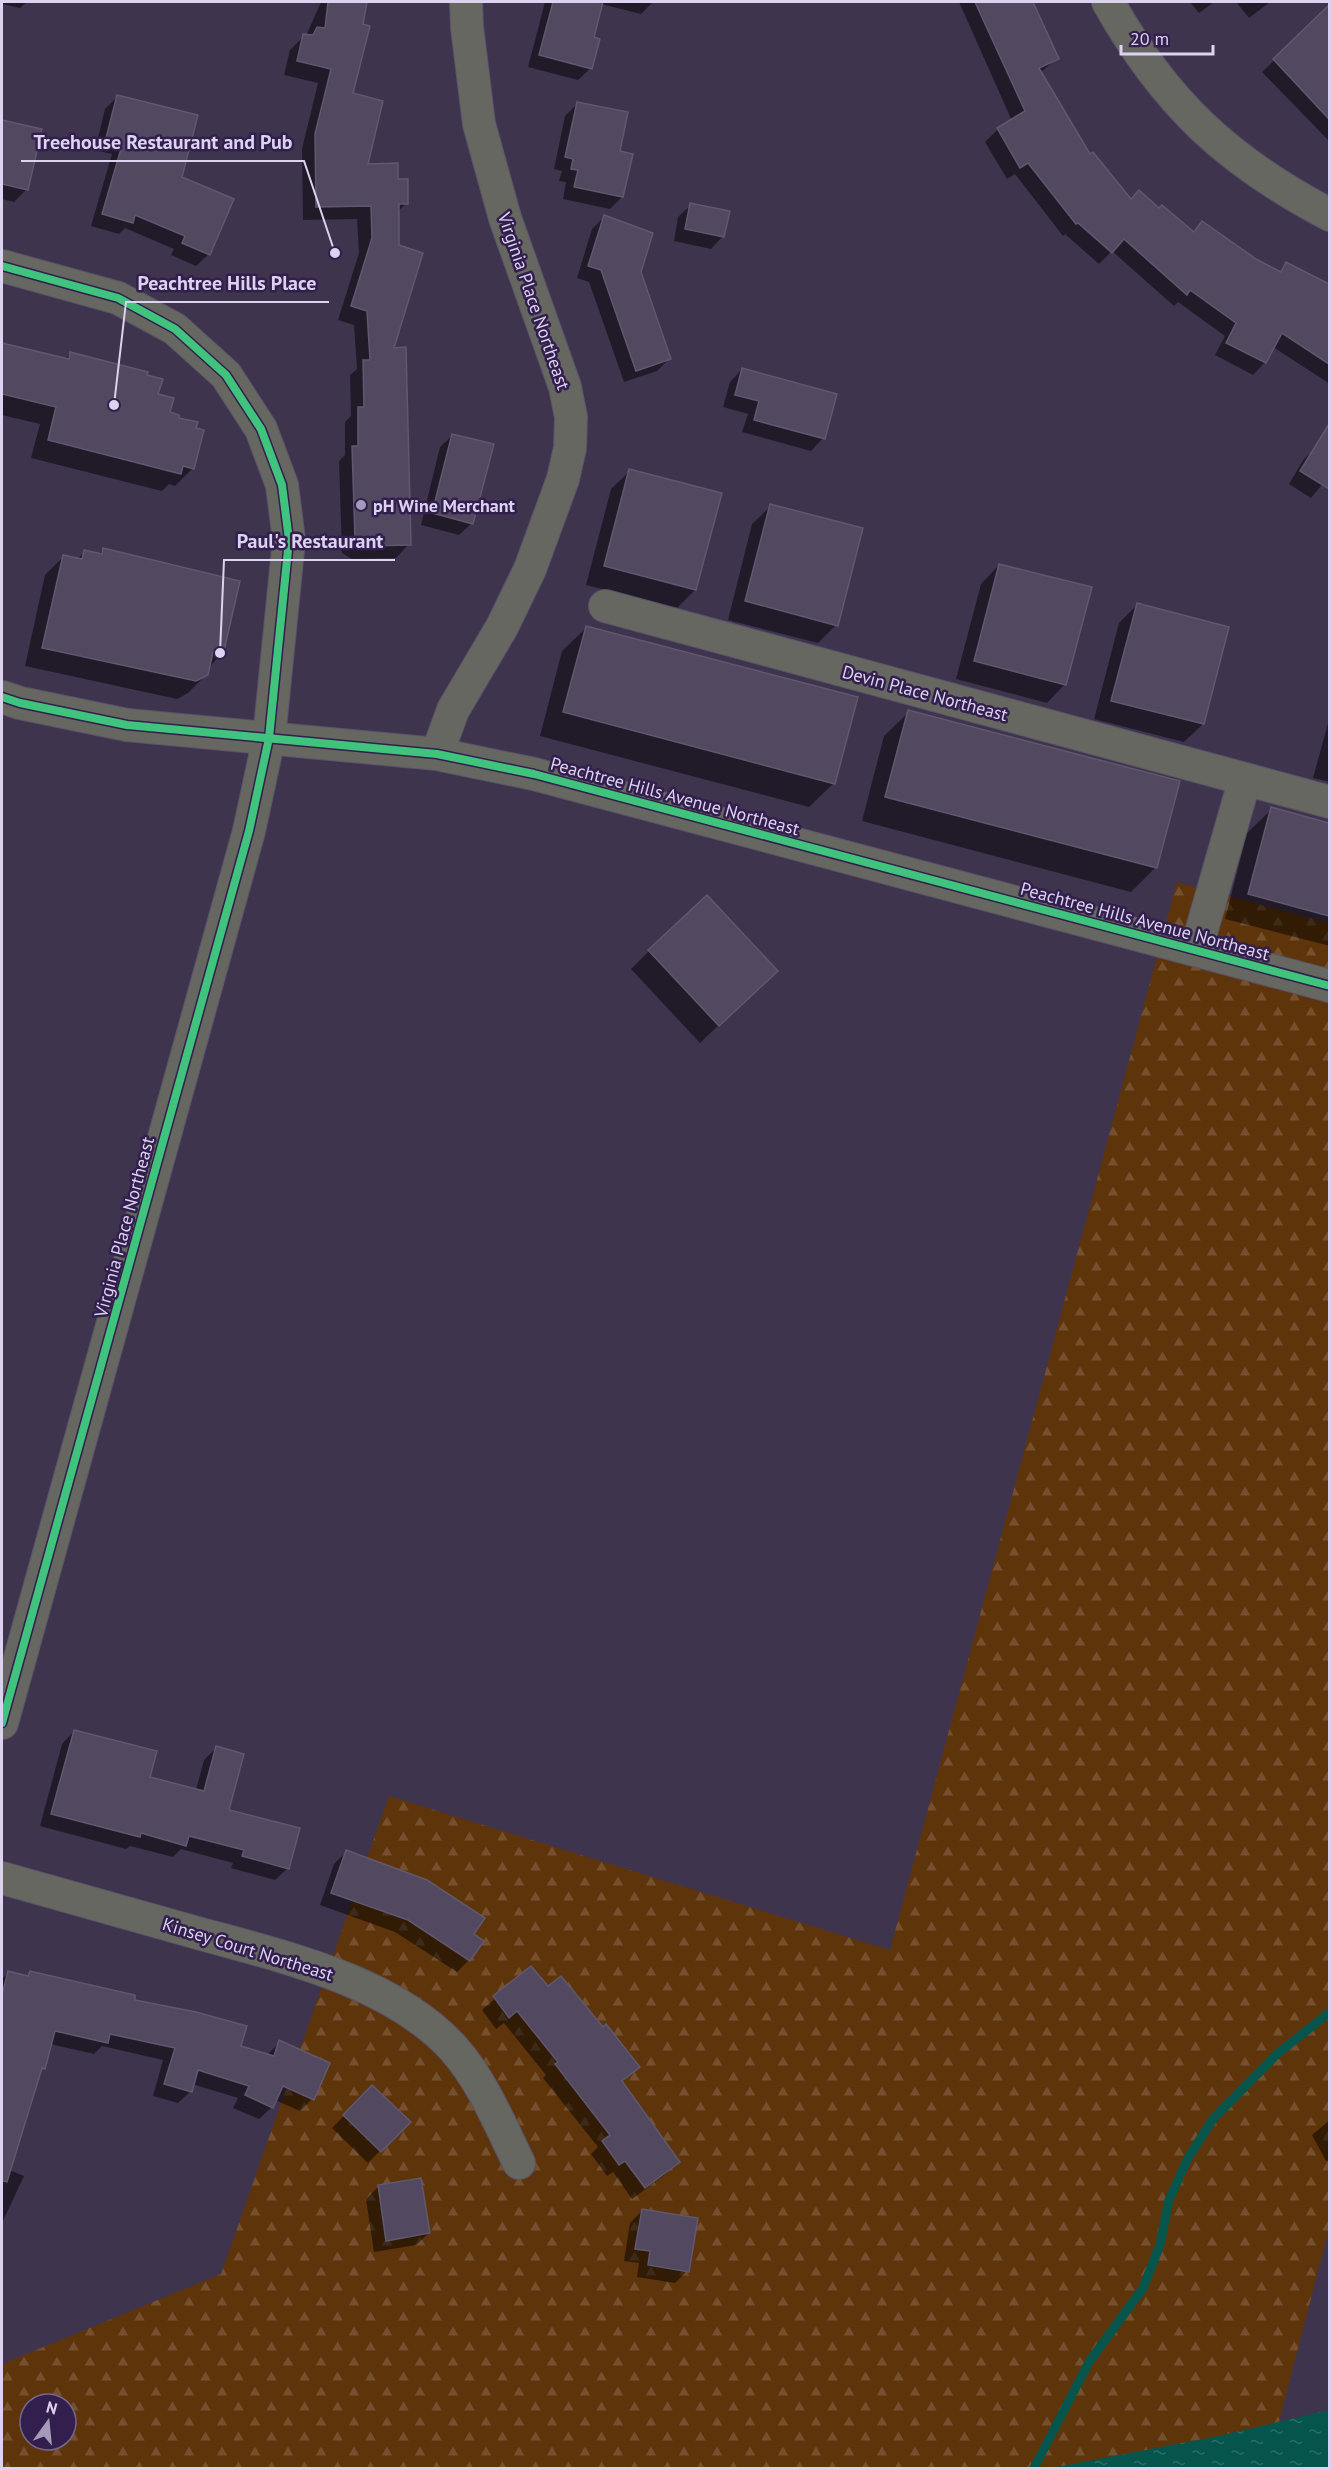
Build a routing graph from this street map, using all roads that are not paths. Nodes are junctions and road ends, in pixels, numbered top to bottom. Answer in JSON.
{"nodes":[{"id":1,"x":466,"y":2,"type":"edge"},
{"id":2,"x":1108,"y":2,"type":"edge"},
{"id":3,"x":1329,"y":215,"type":"edge"},
{"id":4,"x":2,"y":266,"type":"edge"},
{"id":5,"x":605,"y":606,"type":"dead end"},
{"id":6,"x":2,"y":696,"type":"edge"},
{"id":7,"x":269,"y":738,"type":"junction"},
{"id":8,"x":437,"y":754,"type":"junction"},
{"id":9,"x":1245,"y":779,"type":"junction"},
{"id":10,"x":1329,"y":802,"type":"edge"},
{"id":11,"x":1196,"y":950,"type":"junction"},
{"id":12,"x":1329,"y":986,"type":"edge"},
{"id":13,"x":2,"y":1723,"type":"edge"},
{"id":14,"x":2,"y":1878,"type":"edge"},
{"id":15,"x":519,"y":2163,"type":"dead end"}],
"edges":[{"from":1,"to":8,"type":"street","name":"Virginia Place Northeast"},
{"from":2,"to":3,"type":"street"},
{"from":4,"to":7,"type":"street","name":"Virginia Place Northeast"},
{"from":5,"to":9,"type":"street","name":"Devin Place Northeast"},
{"from":6,"to":7,"type":"street","name":"Peachtree Hills Avenue Northeast"},
{"from":7,"to":8,"type":"street","name":"Peachtree Hills Avenue Northeast"},
{"from":7,"to":13,"type":"street","name":"Virginia Place Northeast"},
{"from":8,"to":11,"type":"street","name":"Peachtree Hills Avenue Northeast"},
{"from":9,"to":10,"type":"street","name":"Devin Place Northeast"},
{"from":9,"to":11,"type":"street"},
{"from":11,"to":12,"type":"street","name":"Peachtree Hills Avenue Northeast"},
{"from":14,"to":15,"type":"street","name":"Kinsey Court Northeast"}]}
